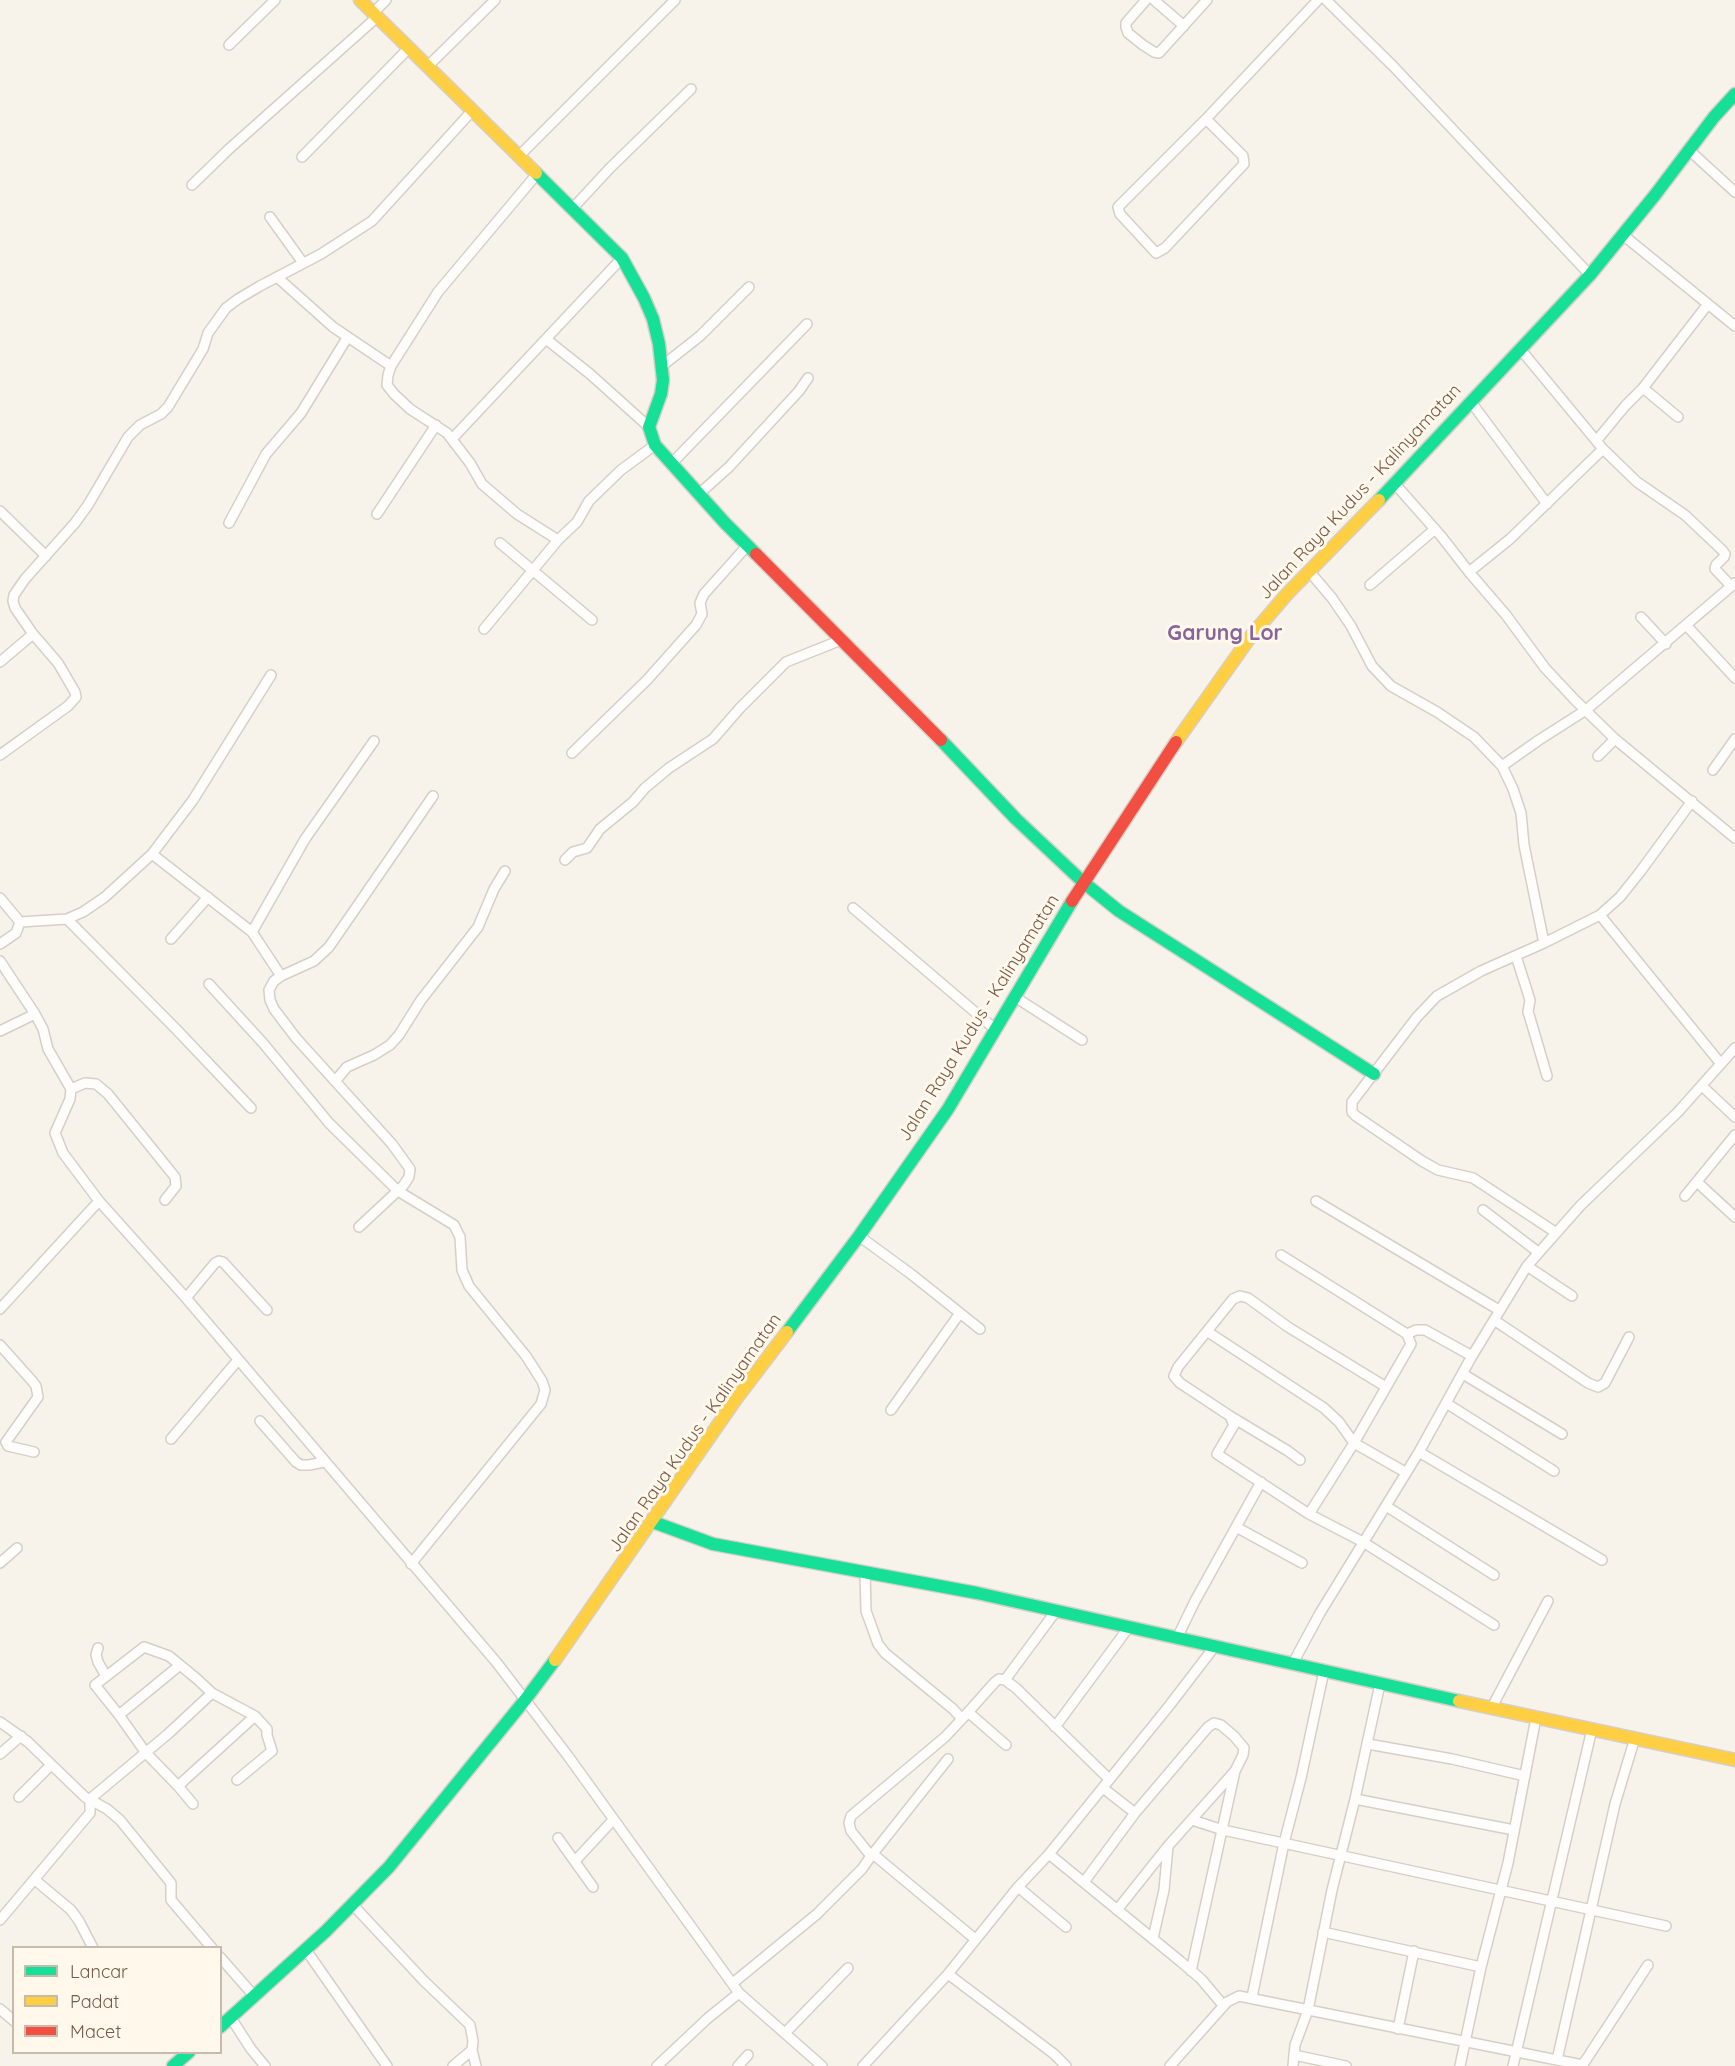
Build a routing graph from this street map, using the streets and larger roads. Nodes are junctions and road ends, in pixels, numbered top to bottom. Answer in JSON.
{"nodes":[{"id":1,"x":275,"y":0,"type":"edge"},
{"id":2,"x":360,"y":0,"type":"edge"},
{"id":3,"x":386,"y":0,"type":"edge"},
{"id":4,"x":495,"y":0,"type":"edge"},
{"id":5,"x":675,"y":0,"type":"edge"},
{"id":6,"x":1146,"y":0,"type":"edge"},
{"id":7,"x":1154,"y":0,"type":"edge"},
{"id":8,"x":1207,"y":0,"type":"edge"},
{"id":9,"x":1318,"y":0,"type":"edge"},
{"id":10,"x":1326,"y":0,"type":"edge"},
{"id":11,"x":374,"y":16,"type":"junction"},
{"id":12,"x":1184,"y":26,"type":"junction"},
{"id":13,"x":229,"y":45,"type":"dead end"},
{"id":14,"x":408,"y":49,"type":"junction"},
{"id":15,"x":427,"y":68,"type":"junction"},
{"id":16,"x":691,"y":89,"type":"dead end"},
{"id":17,"x":1735,"y":94,"type":"edge"},
{"id":18,"x":472,"y":111,"type":"junction"},
{"id":19,"x":1206,"y":119,"type":"junction"},
{"id":20,"x":1689,"y":150,"type":"junction"},
{"id":21,"x":519,"y":156,"type":"junction"},
{"id":22,"x":302,"y":157,"type":"dead end"},
{"id":23,"x":537,"y":174,"type":"junction"},
{"id":24,"x":192,"y":185,"type":"dead end"},
{"id":25,"x":1735,"y":192,"type":"edge"},
{"id":26,"x":573,"y":208,"type":"junction"},
{"id":27,"x":270,"y":217,"type":"dead end"},
{"id":28,"x":1623,"y":235,"type":"junction"},
{"id":29,"x":622,"y":258,"type":"junction"},
{"id":30,"x":303,"y":264,"type":"junction"},
{"id":31,"x":1590,"y":275,"type":"junction"},
{"id":32,"x":277,"y":278,"type":"junction"},
{"id":33,"x":749,"y":287,"type":"dead end"},
{"id":34,"x":1708,"y":304,"type":"junction"},
{"id":35,"x":807,"y":324,"type":"dead end"},
{"id":36,"x":1735,"y":326,"type":"edge"},
{"id":37,"x":347,"y":338,"type":"junction"},
{"id":38,"x":546,"y":339,"type":"junction"},
{"id":39,"x":1521,"y":350,"type":"junction"},
{"id":40,"x":391,"y":366,"type":"junction"},
{"id":41,"x":662,"y":366,"type":"junction"},
{"id":42,"x":808,"y":378,"type":"dead end"},
{"id":43,"x":1642,"y":388,"type":"junction"},
{"id":44,"x":1471,"y":402,"type":"junction"},
{"id":45,"x":1678,"y":417,"type":"dead end"},
{"id":46,"x":436,"y":425,"type":"junction"},
{"id":47,"x":649,"y":427,"type":"junction"},
{"id":48,"x":452,"y":439,"type":"junction"},
{"id":49,"x":655,"y":445,"type":"junction"},
{"id":50,"x":1600,"y":445,"type":"junction"},
{"id":51,"x":672,"y":463,"type":"junction"},
{"id":52,"x":1395,"y":484,"type":"junction"},
{"id":53,"x":699,"y":494,"type":"junction"},
{"id":54,"x":1547,"y":504,"type":"junction"},
{"id":55,"x":0,"y":510,"type":"edge"},
{"id":56,"x":377,"y":514,"type":"dead end"},
{"id":57,"x":229,"y":523,"type":"dead end"},
{"id":58,"x":1435,"y":529,"type":"junction"},
{"id":59,"x":558,"y":540,"type":"junction"},
{"id":60,"x":500,"y":543,"type":"dead end"},
{"id":61,"x":747,"y":546,"type":"junction"},
{"id":62,"x":46,"y":556,"type":"junction"},
{"id":63,"x":533,"y":569,"type":"junction"},
{"id":64,"x":1310,"y":571,"type":"junction"},
{"id":65,"x":1469,"y":572,"type":"junction"},
{"id":66,"x":1370,"y":585,"type":"dead end"},
{"id":67,"x":1733,"y":585,"type":"edge"},
{"id":68,"x":1641,"y":617,"type":"dead end"},
{"id":69,"x":592,"y":620,"type":"dead end"},
{"id":70,"x":1686,"y":625,"type":"junction"},
{"id":71,"x":484,"y":629,"type":"dead end"},
{"id":72,"x":33,"y":634,"type":"junction"},
{"id":73,"x":841,"y":640,"type":"junction"},
{"id":74,"x":1666,"y":644,"type":"junction"},
{"id":75,"x":0,"y":662,"type":"edge"},
{"id":76,"x":271,"y":675,"type":"dead end"},
{"id":77,"x":1735,"y":678,"type":"edge"},
{"id":78,"x":1586,"y":710,"type":"junction"},
{"id":79,"x":1735,"y":739,"type":"edge"},
{"id":80,"x":1615,"y":740,"type":"junction"},
{"id":81,"x":374,"y":741,"type":"dead end"},
{"id":82,"x":572,"y":753,"type":"dead end"},
{"id":83,"x":0,"y":755,"type":"edge"},
{"id":84,"x":1598,"y":756,"type":"dead end"},
{"id":85,"x":1502,"y":766,"type":"junction"},
{"id":86,"x":1713,"y":770,"type":"dead end"},
{"id":87,"x":434,"y":796,"type":"dead end"},
{"id":88,"x":1692,"y":801,"type":"junction"},
{"id":89,"x":1735,"y":838,"type":"edge"},
{"id":90,"x":152,"y":854,"type":"junction"},
{"id":91,"x":565,"y":860,"type":"dead end"},
{"id":92,"x":505,"y":871,"type":"dead end"},
{"id":93,"x":1083,"y":882,"type":"junction"},
{"id":94,"x":208,"y":897,"type":"junction"},
{"id":95,"x":0,"y":898,"type":"edge"},
{"id":96,"x":853,"y":908,"type":"dead end"},
{"id":97,"x":1600,"y":915,"type":"junction"},
{"id":98,"x":68,"y":919,"type":"junction"},
{"id":99,"x":20,"y":922,"type":"junction"},
{"id":100,"x":252,"y":932,"type":"junction"},
{"id":101,"x":171,"y":939,"type":"dead end"},
{"id":102,"x":1544,"y":943,"type":"junction"},
{"id":103,"x":0,"y":944,"type":"edge"},
{"id":104,"x":1516,"y":956,"type":"junction"},
{"id":105,"x":0,"y":961,"type":"edge"},
{"id":106,"x":281,"y":976,"type":"junction"},
{"id":107,"x":208,"y":984,"type":"dead end"},
{"id":108,"x":1015,"y":997,"type":"junction"},
{"id":109,"x":35,"y":1014,"type":"junction"},
{"id":110,"x":996,"y":1030,"type":"junction"},
{"id":111,"x":0,"y":1031,"type":"edge"},
{"id":112,"x":1082,"y":1040,"type":"dead end"},
{"id":113,"x":1735,"y":1048,"type":"edge"},
{"id":114,"x":1721,"y":1064,"type":"junction"},
{"id":115,"x":1374,"y":1074,"type":"junction"},
{"id":116,"x":1546,"y":1076,"type":"dead end"},
{"id":117,"x":336,"y":1080,"type":"junction"},
{"id":118,"x":1702,"y":1086,"type":"junction"},
{"id":119,"x":70,"y":1089,"type":"junction"},
{"id":120,"x":251,"y":1107,"type":"dead end"},
{"id":121,"x":1735,"y":1117,"type":"edge"},
{"id":122,"x":1735,"y":1135,"type":"edge"},
{"id":123,"x":1697,"y":1182,"type":"junction"},
{"id":124,"x":398,"y":1191,"type":"junction"},
{"id":125,"x":1685,"y":1196,"type":"dead end"},
{"id":126,"x":165,"y":1200,"type":"dead end"},
{"id":127,"x":99,"y":1201,"type":"junction"},
{"id":128,"x":1316,"y":1201,"type":"dead end"},
{"id":129,"x":1483,"y":1210,"type":"dead end"},
{"id":130,"x":1735,"y":1217,"type":"edge"},
{"id":131,"x":359,"y":1227,"type":"dead end"},
{"id":132,"x":1555,"y":1232,"type":"junction"},
{"id":133,"x":859,"y":1236,"type":"junction"},
{"id":134,"x":1538,"y":1252,"type":"junction"},
{"id":135,"x":1281,"y":1255,"type":"dead end"},
{"id":136,"x":1527,"y":1266,"type":"junction"},
{"id":137,"x":1572,"y":1296,"type":"dead end"},
{"id":138,"x":186,"y":1298,"type":"junction"},
{"id":139,"x":0,"y":1309,"type":"edge"},
{"id":140,"x":267,"y":1310,"type":"dead end"},
{"id":141,"x":1499,"y":1310,"type":"junction"},
{"id":142,"x":960,"y":1313,"type":"junction"},
{"id":143,"x":1494,"y":1320,"type":"junction"},
{"id":144,"x":980,"y":1329,"type":"dead end"},
{"id":145,"x":1208,"y":1332,"type":"junction"},
{"id":146,"x":1407,"y":1334,"type":"junction"},
{"id":147,"x":1629,"y":1337,"type":"dead end"},
{"id":148,"x":0,"y":1345,"type":"edge"},
{"id":149,"x":1472,"y":1356,"type":"junction"},
{"id":150,"x":238,"y":1360,"type":"junction"},
{"id":151,"x":1463,"y":1374,"type":"junction"},
{"id":152,"x":1386,"y":1387,"type":"junction"},
{"id":153,"x":1446,"y":1403,"type":"junction"},
{"id":154,"x":891,"y":1410,"type":"dead end"},
{"id":155,"x":1230,"y":1416,"type":"junction"},
{"id":156,"x":260,"y":1421,"type":"dead end"},
{"id":157,"x":1562,"y":1434,"type":"dead end"},
{"id":158,"x":171,"y":1439,"type":"dead end"},
{"id":159,"x":1354,"y":1443,"type":"junction"},
{"id":160,"x":34,"y":1452,"type":"dead end"},
{"id":161,"x":1419,"y":1452,"type":"junction"},
{"id":162,"x":1300,"y":1460,"type":"dead end"},
{"id":163,"x":324,"y":1462,"type":"junction"},
{"id":164,"x":1554,"y":1471,"type":"dead end"},
{"id":165,"x":1405,"y":1472,"type":"junction"},
{"id":166,"x":1261,"y":1482,"type":"junction"},
{"id":167,"x":1386,"y":1506,"type":"junction"},
{"id":168,"x":1309,"y":1514,"type":"junction"},
{"id":169,"x":653,"y":1522,"type":"junction"},
{"id":170,"x":1236,"y":1527,"type":"junction"},
{"id":171,"x":1363,"y":1542,"type":"junction"},
{"id":172,"x":17,"y":1548,"type":"dead end"},
{"id":173,"x":1602,"y":1560,"type":"dead end"},
{"id":174,"x":0,"y":1563,"type":"edge"},
{"id":175,"x":1302,"y":1563,"type":"dead end"},
{"id":176,"x":411,"y":1564,"type":"junction"},
{"id":177,"x":866,"y":1572,"type":"junction"},
{"id":178,"x":1494,"y":1575,"type":"dead end"},
{"id":179,"x":1548,"y":1601,"type":"dead end"},
{"id":180,"x":1056,"y":1611,"type":"junction"},
{"id":181,"x":1494,"y":1625,"type":"dead end"},
{"id":182,"x":1129,"y":1627,"type":"junction"},
{"id":183,"x":1177,"y":1638,"type":"junction"},
{"id":184,"x":1215,"y":1646,"type":"junction"},
{"id":185,"x":98,"y":1648,"type":"dead end"},
{"id":186,"x":1293,"y":1663,"type":"junction"},
{"id":187,"x":180,"y":1665,"type":"junction"},
{"id":188,"x":1324,"y":1671,"type":"junction"},
{"id":189,"x":106,"y":1676,"type":"junction"},
{"id":190,"x":1005,"y":1680,"type":"junction"},
{"id":191,"x":1380,"y":1684,"type":"junction"},
{"id":192,"x":212,"y":1693,"type":"junction"},
{"id":193,"x":525,"y":1700,"type":"junction"},
{"id":194,"x":1492,"y":1707,"type":"junction"},
{"id":195,"x":119,"y":1715,"type":"junction"},
{"id":196,"x":965,"y":1715,"type":"junction"},
{"id":197,"x":255,"y":1716,"type":"junction"},
{"id":198,"x":1536,"y":1718,"type":"junction"},
{"id":199,"x":0,"y":1722,"type":"edge"},
{"id":200,"x":1054,"y":1726,"type":"junction"},
{"id":201,"x":1592,"y":1729,"type":"junction"},
{"id":202,"x":21,"y":1736,"type":"junction"},
{"id":203,"x":1635,"y":1738,"type":"junction"},
{"id":204,"x":1368,"y":1744,"type":"junction"},
{"id":205,"x":1006,"y":1745,"type":"dead end"},
{"id":206,"x":146,"y":1753,"type":"junction"},
{"id":207,"x":0,"y":1754,"type":"edge"},
{"id":208,"x":948,"y":1759,"type":"dead end"},
{"id":209,"x":1735,"y":1760,"type":"edge"},
{"id":210,"x":51,"y":1765,"type":"junction"},
{"id":211,"x":1235,"y":1771,"type":"junction"},
{"id":212,"x":1525,"y":1776,"type":"junction"},
{"id":213,"x":1109,"y":1779,"type":"junction"},
{"id":214,"x":237,"y":1780,"type":"dead end"},
{"id":215,"x":178,"y":1786,"type":"junction"},
{"id":216,"x":1103,"y":1788,"type":"junction"},
{"id":217,"x":19,"y":1797,"type":"dead end"},
{"id":218,"x":90,"y":1799,"type":"junction"},
{"id":219,"x":1355,"y":1799,"type":"junction"},
{"id":220,"x":193,"y":1804,"type":"dead end"},
{"id":221,"x":1135,"y":1813,"type":"junction"},
{"id":222,"x":614,"y":1820,"type":"junction"},
{"id":223,"x":1192,"y":1820,"type":"junction"},
{"id":224,"x":1223,"y":1830,"type":"junction"},
{"id":225,"x":1514,"y":1830,"type":"junction"},
{"id":226,"x":558,"y":1838,"type":"dead end"},
{"id":227,"x":1284,"y":1843,"type":"junction"},
{"id":228,"x":1168,"y":1846,"type":"junction"},
{"id":229,"x":1049,"y":1854,"type":"junction"},
{"id":230,"x":872,"y":1855,"type":"junction"},
{"id":231,"x":1341,"y":1855,"type":"junction"},
{"id":232,"x":575,"y":1861,"type":"junction"},
{"id":233,"x":35,"y":1880,"type":"junction"},
{"id":234,"x":1084,"y":1882,"type":"junction"},
{"id":235,"x":592,"y":1887,"type":"dead end"},
{"id":236,"x":1018,"y":1887,"type":"junction"},
{"id":237,"x":1502,"y":1890,"type":"junction"},
{"id":238,"x":1550,"y":1900,"type":"junction"},
{"id":239,"x":353,"y":1905,"type":"junction"},
{"id":240,"x":1591,"y":1908,"type":"junction"},
{"id":241,"x":1117,"y":1910,"type":"junction"},
{"id":242,"x":1,"y":1916,"type":"edge"},
{"id":243,"x":1666,"y":1926,"type":"dead end"},
{"id":244,"x":1066,"y":1927,"type":"dead end"},
{"id":245,"x":1323,"y":1932,"type":"junction"},
{"id":246,"x":1153,"y":1938,"type":"junction"},
{"id":247,"x":975,"y":1939,"type":"junction"},
{"id":248,"x":92,"y":1946,"type":"edge"},
{"id":249,"x":211,"y":1946,"type":"edge"},
{"id":250,"x":306,"y":1950,"type":"junction"},
{"id":251,"x":1414,"y":1951,"type":"junction"},
{"id":252,"x":222,"y":1959,"type":"edge"},
{"id":253,"x":1648,"y":1965,"type":"dead end"},
{"id":254,"x":1481,"y":1967,"type":"junction"},
{"id":255,"x":848,"y":1968,"type":"dead end"},
{"id":256,"x":1191,"y":1971,"type":"junction"},
{"id":257,"x":948,"y":1974,"type":"junction"},
{"id":258,"x":733,"y":1983,"type":"junction"},
{"id":259,"x":739,"y":1993,"type":"junction"},
{"id":260,"x":255,"y":1997,"type":"junction"},
{"id":261,"x":1252,"y":1998,"type":"junction"},
{"id":262,"x":1223,"y":2006,"type":"junction"},
{"id":263,"x":0,"y":2009,"type":"edge"},
{"id":264,"x":1308,"y":2010,"type":"junction"},
{"id":265,"x":231,"y":2018,"type":"junction"},
{"id":266,"x":12,"y":2019,"type":"edge"},
{"id":267,"x":222,"y":2025,"type":"edge"},
{"id":268,"x":1398,"y":2029,"type":"junction"},
{"id":269,"x":785,"y":2033,"type":"junction"},
{"id":270,"x":1464,"y":2042,"type":"junction"},
{"id":271,"x":472,"y":2050,"type":"junction"},
{"id":272,"x":1516,"y":2051,"type":"junction"},
{"id":273,"x":184,"y":2054,"type":"edge"},
{"id":274,"x":748,"y":2055,"type":"dead end"},
{"id":275,"x":1294,"y":2055,"type":"junction"},
{"id":276,"x":1557,"y":2060,"type":"junction"},
{"id":277,"x":173,"y":2066,"type":"edge"},
{"id":278,"x":266,"y":2066,"type":"edge"},
{"id":279,"x":387,"y":2066,"type":"edge"},
{"id":280,"x":453,"y":2066,"type":"edge"},
{"id":281,"x":476,"y":2066,"type":"edge"},
{"id":282,"x":657,"y":2066,"type":"edge"},
{"id":283,"x":738,"y":2066,"type":"edge"},
{"id":284,"x":822,"y":2066,"type":"edge"},
{"id":285,"x":863,"y":2066,"type":"edge"},
{"id":286,"x":1066,"y":2066,"type":"edge"},
{"id":287,"x":1170,"y":2066,"type":"edge"},
{"id":288,"x":1293,"y":2066,"type":"edge"},
{"id":289,"x":1346,"y":2066,"type":"edge"},
{"id":290,"x":1460,"y":2066,"type":"edge"},
{"id":291,"x":1513,"y":2066,"type":"edge"},
{"id":292,"x":1582,"y":2066,"type":"edge"}],
"edges":[{"from":1,"to":13,"type":"street"},
{"from":2,"to":11,"type":"street"},
{"from":3,"to":11,"type":"street"},
{"from":4,"to":15,"type":"street"},
{"from":5,"to":21,"type":"street"},
{"from":6,"to":12,"type":"street"},
{"from":7,"to":12,"type":"street"},
{"from":8,"to":12,"type":"street"},
{"from":9,"to":19,"type":"street"},
{"from":10,"to":31,"type":"street"},
{"from":11,"to":14,"type":"street"},
{"from":11,"to":24,"type":"street"},
{"from":14,"to":15,"type":"street"},
{"from":14,"to":22,"type":"street"},
{"from":15,"to":18,"type":"street"},
{"from":16,"to":26,"type":"street"},
{"from":17,"to":20,"type":"street","name":"Jalan Raya Kudus - Kalinyamatan"},
{"from":18,"to":21,"type":"street"},
{"from":18,"to":30,"type":"street"},
{"from":19,"to":19,"type":"street"},
{"from":20,"to":25,"type":"street"},
{"from":20,"to":28,"type":"street","name":"Jalan Raya Kudus - Kalinyamatan"},
{"from":21,"to":23,"type":"street"},
{"from":23,"to":26,"type":"street"},
{"from":23,"to":40,"type":"street"},
{"from":26,"to":29,"type":"street"},
{"from":27,"to":30,"type":"street"},
{"from":28,"to":31,"type":"street","name":"Jalan Raya Kudus - Kalinyamatan"},
{"from":28,"to":34,"type":"street"},
{"from":29,"to":38,"type":"street"},
{"from":29,"to":41,"type":"street"},
{"from":30,"to":32,"type":"street"},
{"from":31,"to":39,"type":"street","name":"Jalan Raya Kudus - Kalinyamatan"},
{"from":32,"to":37,"type":"street"},
{"from":32,"to":62,"type":"street"},
{"from":33,"to":41,"type":"street"},
{"from":34,"to":36,"type":"street"},
{"from":34,"to":43,"type":"street"},
{"from":35,"to":51,"type":"street"},
{"from":37,"to":40,"type":"street"},
{"from":37,"to":57,"type":"street"},
{"from":38,"to":47,"type":"street"},
{"from":38,"to":48,"type":"street"},
{"from":39,"to":44,"type":"street","name":"Jalan Raya Kudus - Kalinyamatan"},
{"from":39,"to":50,"type":"street"},
{"from":40,"to":46,"type":"street"},
{"from":41,"to":47,"type":"street"},
{"from":42,"to":53,"type":"street"},
{"from":43,"to":45,"type":"street"},
{"from":43,"to":50,"type":"street"},
{"from":44,"to":52,"type":"street","name":"Jalan Raya Kudus - Kalinyamatan"},
{"from":44,"to":54,"type":"street"},
{"from":46,"to":48,"type":"street"},
{"from":46,"to":56,"type":"street"},
{"from":47,"to":49,"type":"street"},
{"from":48,"to":59,"type":"street"},
{"from":49,"to":51,"type":"street"},
{"from":49,"to":59,"type":"street"},
{"from":50,"to":54,"type":"street"},
{"from":50,"to":67,"type":"street"},
{"from":51,"to":53,"type":"street"},
{"from":52,"to":58,"type":"street"},
{"from":52,"to":64,"type":"street","name":"Jalan Raya Kudus - Kalinyamatan"},
{"from":53,"to":61,"type":"street"},
{"from":54,"to":65,"type":"street"},
{"from":55,"to":62,"type":"street"},
{"from":58,"to":65,"type":"street"},
{"from":58,"to":66,"type":"street"},
{"from":59,"to":63,"type":"street"},
{"from":60,"to":63,"type":"street"},
{"from":61,"to":73,"type":"street"},
{"from":61,"to":82,"type":"street"},
{"from":62,"to":72,"type":"street"},
{"from":63,"to":69,"type":"street"},
{"from":63,"to":71,"type":"street"},
{"from":64,"to":85,"type":"street"},
{"from":64,"to":93,"type":"street","name":"Jalan Raya Kudus - Kalinyamatan"},
{"from":65,"to":78,"type":"street"},
{"from":67,"to":70,"type":"street"},
{"from":68,"to":74,"type":"street"},
{"from":70,"to":74,"type":"street"},
{"from":70,"to":77,"type":"street"},
{"from":72,"to":75,"type":"street"},
{"from":72,"to":83,"type":"street"},
{"from":73,"to":91,"type":"street"},
{"from":73,"to":93,"type":"street"},
{"from":74,"to":78,"type":"street"},
{"from":76,"to":90,"type":"street"},
{"from":78,"to":80,"type":"street"},
{"from":78,"to":85,"type":"street"},
{"from":79,"to":86,"type":"street"},
{"from":80,"to":84,"type":"street"},
{"from":80,"to":88,"type":"street"},
{"from":81,"to":100,"type":"street"},
{"from":85,"to":102,"type":"street"},
{"from":87,"to":106,"type":"street"},
{"from":88,"to":89,"type":"street"},
{"from":88,"to":97,"type":"street"},
{"from":90,"to":94,"type":"street"},
{"from":90,"to":98,"type":"street"},
{"from":92,"to":117,"type":"street"},
{"from":93,"to":108,"type":"street","name":"Jalan Raya Kudus - Kalinyamatan"},
{"from":93,"to":115,"type":"street"},
{"from":94,"to":100,"type":"street"},
{"from":94,"to":101,"type":"street"},
{"from":95,"to":99,"type":"street"},
{"from":96,"to":110,"type":"street"},
{"from":97,"to":102,"type":"street"},
{"from":97,"to":114,"type":"street"},
{"from":98,"to":99,"type":"street"},
{"from":98,"to":120,"type":"street"},
{"from":99,"to":103,"type":"street"},
{"from":100,"to":106,"type":"street"},
{"from":102,"to":104,"type":"street"},
{"from":104,"to":115,"type":"street"},
{"from":104,"to":116,"type":"street"},
{"from":105,"to":109,"type":"street"},
{"from":106,"to":117,"type":"street"},
{"from":107,"to":124,"type":"street"},
{"from":108,"to":110,"type":"street","name":"Jalan Raya Kudus - Kalinyamatan"},
{"from":108,"to":112,"type":"street"},
{"from":109,"to":111,"type":"street"},
{"from":109,"to":119,"type":"street"},
{"from":110,"to":133,"type":"street","name":"Jalan Raya Kudus - Kalinyamatan"},
{"from":113,"to":114,"type":"street"},
{"from":114,"to":118,"type":"street"},
{"from":115,"to":132,"type":"street"},
{"from":117,"to":124,"type":"street"},
{"from":118,"to":121,"type":"street"},
{"from":118,"to":132,"type":"street"},
{"from":119,"to":126,"type":"street"},
{"from":119,"to":127,"type":"street"},
{"from":122,"to":123,"type":"street"},
{"from":123,"to":125,"type":"street"},
{"from":123,"to":130,"type":"street"},
{"from":124,"to":131,"type":"street"},
{"from":124,"to":176,"type":"street"},
{"from":127,"to":138,"type":"street"},
{"from":127,"to":139,"type":"street"},
{"from":128,"to":141,"type":"street"},
{"from":129,"to":134,"type":"street"},
{"from":132,"to":134,"type":"street"},
{"from":133,"to":142,"type":"street"},
{"from":133,"to":169,"type":"street","name":"Jalan Raya Kudus - Kalinyamatan"},
{"from":134,"to":136,"type":"street"},
{"from":135,"to":146,"type":"street"},
{"from":136,"to":137,"type":"street"},
{"from":136,"to":141,"type":"street"},
{"from":138,"to":140,"type":"street"},
{"from":138,"to":150,"type":"street"},
{"from":141,"to":143,"type":"street"},
{"from":142,"to":144,"type":"street"},
{"from":142,"to":154,"type":"street"},
{"from":143,"to":147,"type":"street"},
{"from":143,"to":149,"type":"street"},
{"from":145,"to":152,"type":"street"},
{"from":145,"to":155,"type":"street"},
{"from":145,"to":159,"type":"street"},
{"from":146,"to":149,"type":"street"},
{"from":146,"to":152,"type":"street"},
{"from":148,"to":160,"type":"street"},
{"from":149,"to":151,"type":"street"},
{"from":150,"to":158,"type":"street"},
{"from":150,"to":163,"type":"street"},
{"from":151,"to":153,"type":"street"},
{"from":151,"to":157,"type":"street"},
{"from":152,"to":159,"type":"street"},
{"from":153,"to":161,"type":"street"},
{"from":153,"to":164,"type":"street"},
{"from":155,"to":162,"type":"street"},
{"from":155,"to":166,"type":"street"},
{"from":156,"to":163,"type":"street"},
{"from":159,"to":165,"type":"street"},
{"from":159,"to":168,"type":"street"},
{"from":161,"to":165,"type":"street"},
{"from":161,"to":173,"type":"street"},
{"from":163,"to":176,"type":"street"},
{"from":165,"to":167,"type":"street"},
{"from":166,"to":168,"type":"street"},
{"from":166,"to":170,"type":"street"},
{"from":167,"to":171,"type":"street"},
{"from":167,"to":178,"type":"street"},
{"from":168,"to":171,"type":"street"},
{"from":169,"to":177,"type":"street"},
{"from":169,"to":193,"type":"street","name":"Jalan Raya Kudus - Kalinyamatan"},
{"from":170,"to":175,"type":"street"},
{"from":170,"to":183,"type":"street"},
{"from":171,"to":181,"type":"street"},
{"from":171,"to":186,"type":"street"},
{"from":172,"to":174,"type":"street"},
{"from":176,"to":193,"type":"street"},
{"from":177,"to":180,"type":"street"},
{"from":177,"to":196,"type":"street"},
{"from":179,"to":194,"type":"street"},
{"from":180,"to":182,"type":"street"},
{"from":180,"to":190,"type":"street"},
{"from":182,"to":183,"type":"street"},
{"from":182,"to":200,"type":"street"},
{"from":183,"to":184,"type":"street"},
{"from":184,"to":186,"type":"street"},
{"from":184,"to":213,"type":"street"},
{"from":185,"to":189,"type":"street"},
{"from":186,"to":188,"type":"street"},
{"from":187,"to":189,"type":"street"},
{"from":187,"to":192,"type":"street"},
{"from":187,"to":195,"type":"street"},
{"from":188,"to":191,"type":"street"},
{"from":188,"to":227,"type":"street"},
{"from":189,"to":195,"type":"street"},
{"from":190,"to":196,"type":"street"},
{"from":190,"to":200,"type":"street"},
{"from":191,"to":194,"type":"street"},
{"from":191,"to":204,"type":"street"},
{"from":192,"to":197,"type":"street"},
{"from":192,"to":206,"type":"street"},
{"from":193,"to":222,"type":"street"},
{"from":193,"to":239,"type":"street","name":"Jalan Raya Kudus - Kalinyamatan"},
{"from":194,"to":198,"type":"street"},
{"from":195,"to":206,"type":"street"},
{"from":196,"to":205,"type":"street"},
{"from":196,"to":230,"type":"street"},
{"from":197,"to":214,"type":"street"},
{"from":197,"to":215,"type":"street"},
{"from":198,"to":201,"type":"street"},
{"from":198,"to":212,"type":"street"},
{"from":199,"to":202,"type":"street"},
{"from":200,"to":213,"type":"street"},
{"from":201,"to":203,"type":"street"},
{"from":201,"to":238,"type":"street"},
{"from":202,"to":207,"type":"street"},
{"from":202,"to":210,"type":"street"},
{"from":203,"to":209,"type":"street"},
{"from":203,"to":240,"type":"street"},
{"from":204,"to":212,"type":"street"},
{"from":204,"to":219,"type":"street"},
{"from":206,"to":215,"type":"street"},
{"from":206,"to":218,"type":"street"},
{"from":208,"to":230,"type":"street"},
{"from":210,"to":217,"type":"street"},
{"from":210,"to":218,"type":"street"},
{"from":211,"to":221,"type":"street"},
{"from":211,"to":223,"type":"street"},
{"from":211,"to":224,"type":"street"},
{"from":212,"to":225,"type":"street"},
{"from":213,"to":216,"type":"street"},
{"from":215,"to":220,"type":"street"},
{"from":216,"to":221,"type":"street"},
{"from":216,"to":229,"type":"street"},
{"from":218,"to":233,"type":"street"},
{"from":218,"to":249,"type":"street"},
{"from":219,"to":225,"type":"street"},
{"from":219,"to":231,"type":"street"},
{"from":221,"to":234,"type":"street"},
{"from":222,"to":232,"type":"street"},
{"from":222,"to":258,"type":"street"},
{"from":223,"to":224,"type":"street"},
{"from":223,"to":228,"type":"street"},
{"from":224,"to":227,"type":"street"},
{"from":224,"to":256,"type":"street"},
{"from":225,"to":237,"type":"street"},
{"from":226,"to":232,"type":"street"},
{"from":227,"to":231,"type":"street"},
{"from":227,"to":261,"type":"street"},
{"from":228,"to":241,"type":"street"},
{"from":228,"to":246,"type":"street"},
{"from":229,"to":234,"type":"street"},
{"from":229,"to":236,"type":"street"},
{"from":230,"to":247,"type":"street"},
{"from":230,"to":258,"type":"street"},
{"from":231,"to":237,"type":"street"},
{"from":231,"to":245,"type":"street"},
{"from":232,"to":235,"type":"street"},
{"from":233,"to":242,"type":"street"},
{"from":233,"to":248,"type":"street"},
{"from":234,"to":241,"type":"street"},
{"from":236,"to":244,"type":"street"},
{"from":236,"to":247,"type":"street"},
{"from":237,"to":238,"type":"street"},
{"from":237,"to":254,"type":"street"},
{"from":238,"to":240,"type":"street"},
{"from":238,"to":272,"type":"street"},
{"from":239,"to":250,"type":"street","name":"Jalan Raya Kudus - Kalinyamatan"},
{"from":239,"to":271,"type":"street"},
{"from":240,"to":243,"type":"street"},
{"from":240,"to":276,"type":"street"},
{"from":241,"to":246,"type":"street"},
{"from":245,"to":251,"type":"street"},
{"from":245,"to":264,"type":"street"},
{"from":246,"to":256,"type":"street"},
{"from":247,"to":257,"type":"street"},
{"from":250,"to":260,"type":"street","name":"Jalan Raya Kudus - Kalinyamatan"},
{"from":250,"to":279,"type":"street"},
{"from":251,"to":254,"type":"street"},
{"from":251,"to":268,"type":"street"},
{"from":252,"to":260,"type":"street"},
{"from":253,"to":292,"type":"street"},
{"from":254,"to":270,"type":"street"},
{"from":255,"to":269,"type":"street"},
{"from":256,"to":262,"type":"street"},
{"from":257,"to":285,"type":"street"},
{"from":257,"to":286,"type":"street"},
{"from":258,"to":259,"type":"street"},
{"from":259,"to":269,"type":"street"},
{"from":259,"to":282,"type":"street"},
{"from":260,"to":265,"type":"street","name":"Jalan Raya Kudus - Kalinyamatan"},
{"from":261,"to":262,"type":"street"},
{"from":261,"to":264,"type":"street"},
{"from":262,"to":287,"type":"street"},
{"from":263,"to":266,"type":"street"},
{"from":264,"to":268,"type":"street"},
{"from":264,"to":275,"type":"street"},
{"from":265,"to":267,"type":"street","name":"Jalan Raya Kudus - Kalinyamatan"},
{"from":265,"to":278,"type":"street"},
{"from":268,"to":270,"type":"street"},
{"from":269,"to":284,"type":"street"},
{"from":270,"to":272,"type":"street"},
{"from":270,"to":290,"type":"street"},
{"from":271,"to":280,"type":"street"},
{"from":271,"to":281,"type":"street"},
{"from":272,"to":276,"type":"street"},
{"from":272,"to":291,"type":"street"},
{"from":273,"to":277,"type":"street"},
{"from":274,"to":283,"type":"street"},
{"from":275,"to":288,"type":"street"},
{"from":275,"to":289,"type":"street"},
{"from":276,"to":292,"type":"street"}]}
